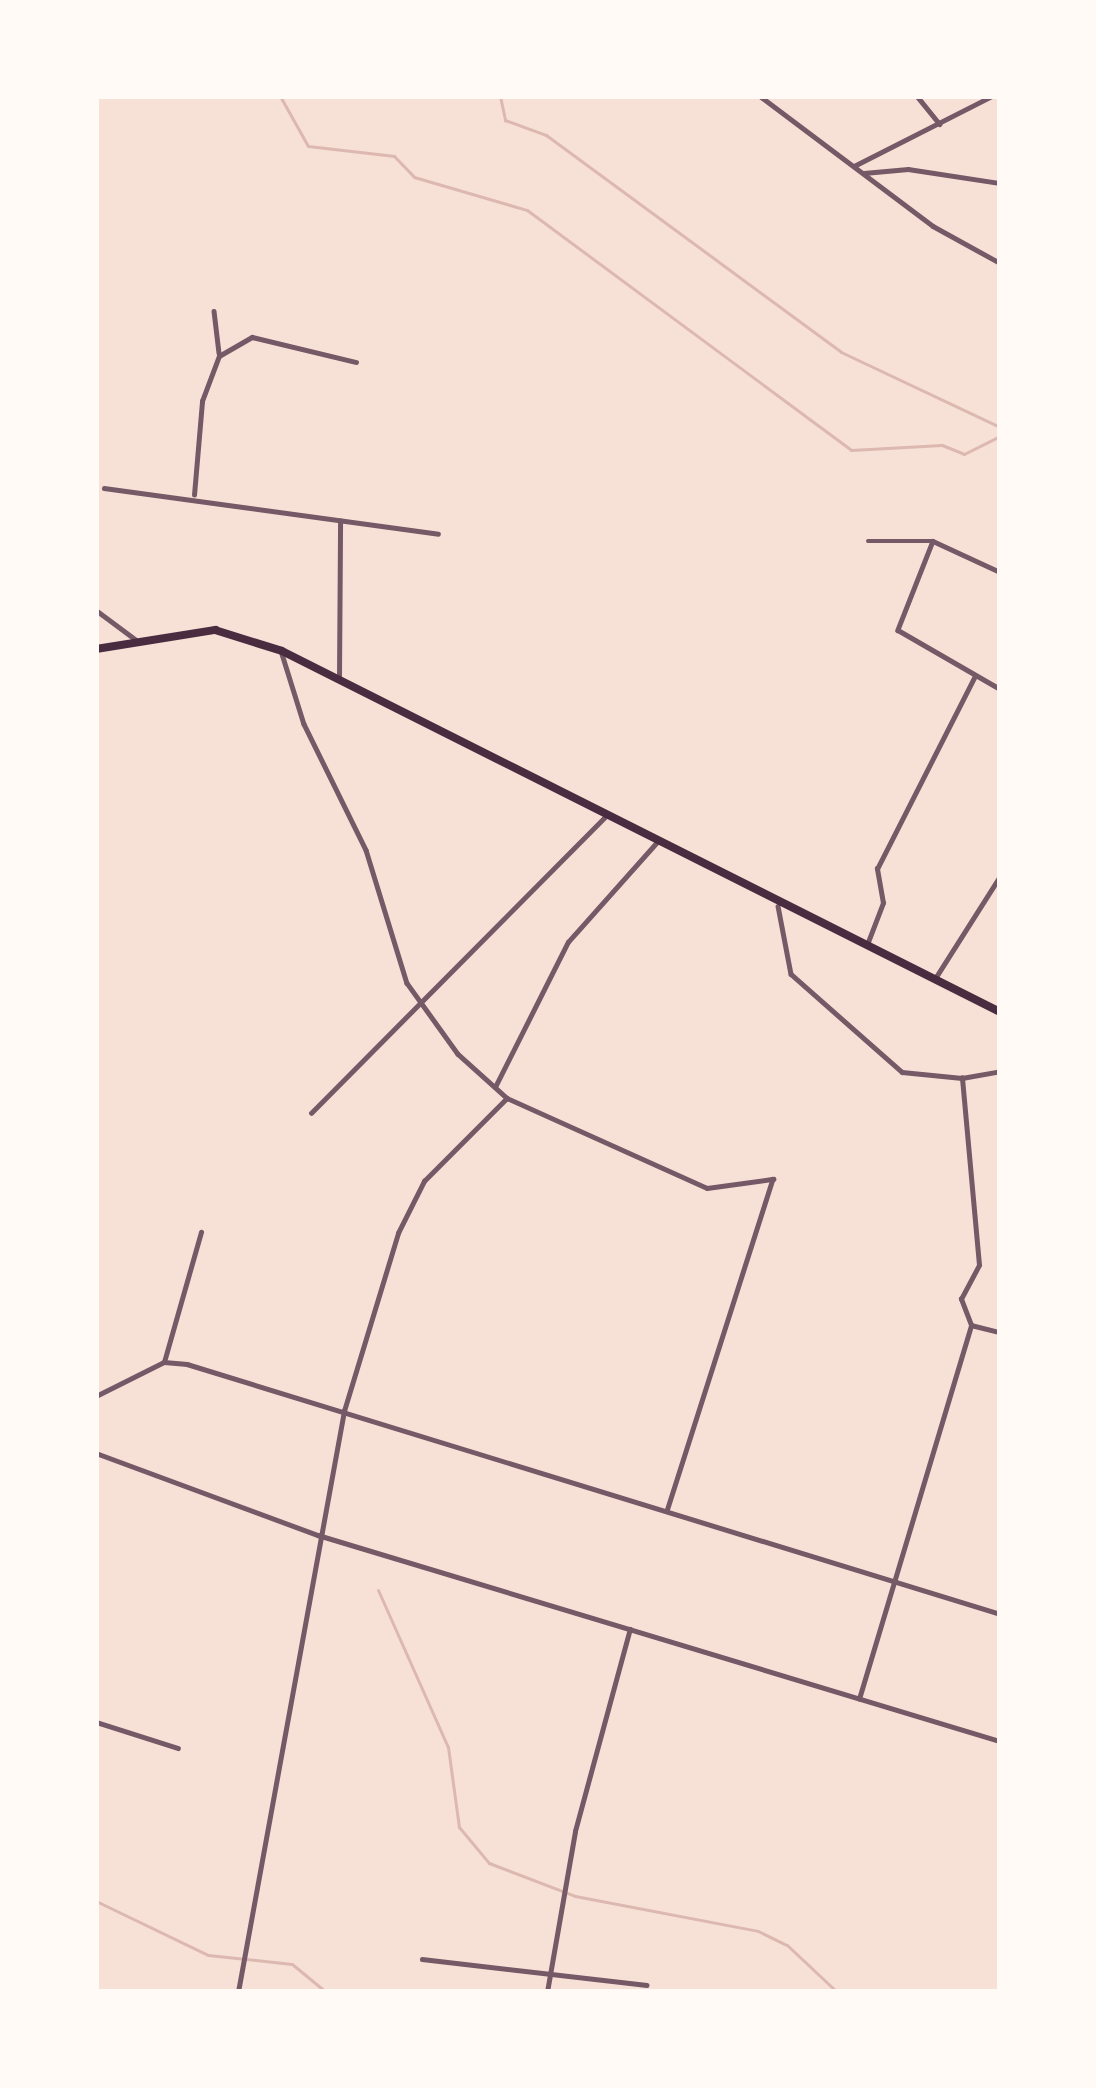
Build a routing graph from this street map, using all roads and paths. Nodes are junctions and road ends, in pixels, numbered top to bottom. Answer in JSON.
{"nodes":[{"id":1,"x":760,"y":96,"type":"edge"},
{"id":2,"x":917,"y":96,"type":"edge"},
{"id":3,"x":992,"y":96,"type":"edge"},
{"id":4,"x":940,"y":124,"type":"junction"},
{"id":5,"x":854,"y":166,"type":"junction"},
{"id":6,"x":865,"y":173,"type":"junction"},
{"id":7,"x":1000,"y":183,"type":"edge"},
{"id":8,"x":1000,"y":263,"type":"edge"},
{"id":9,"x":214,"y":311,"type":"dead end"},
{"id":10,"x":219,"y":356,"type":"junction"},
{"id":11,"x":356,"y":362,"type":"dead end"},
{"id":12,"x":104,"y":488,"type":"dead end"},
{"id":13,"x":194,"y":495,"type":"junction"},
{"id":14,"x":340,"y":521,"type":"junction"},
{"id":15,"x":438,"y":534,"type":"dead end"},
{"id":16,"x":868,"y":541,"type":"dead end"},
{"id":17,"x":933,"y":541,"type":"junction"},
{"id":18,"x":1000,"y":572,"type":"edge"},
{"id":19,"x":96,"y":610,"type":"edge"},
{"id":20,"x":139,"y":642,"type":"junction"},
{"id":21,"x":96,"y":650,"type":"edge"},
{"id":22,"x":282,"y":651,"type":"junction"},
{"id":23,"x":976,"y":676,"type":"junction"},
{"id":24,"x":339,"y":679,"type":"junction"},
{"id":25,"x":1000,"y":689,"type":"edge"},
{"id":26,"x":606,"y":816,"type":"junction"},
{"id":27,"x":658,"y":841,"type":"junction"},
{"id":28,"x":1000,"y":876,"type":"edge"},
{"id":29,"x":778,"y":906,"type":"junction"},
{"id":30,"x":865,"y":947,"type":"junction"},
{"id":31,"x":933,"y":981,"type":"junction"},
{"id":32,"x":422,"y":1000,"type":"junction"},
{"id":33,"x":1000,"y":1012,"type":"edge"},
{"id":34,"x":1000,"y":1071,"type":"edge"},
{"id":35,"x":962,"y":1078,"type":"junction"},
{"id":36,"x":495,"y":1087,"type":"junction"},
{"id":37,"x":507,"y":1097,"type":"junction"},
{"id":38,"x":311,"y":1113,"type":"dead end"},
{"id":39,"x":201,"y":1232,"type":"dead end"},
{"id":40,"x":971,"y":1325,"type":"junction"},
{"id":41,"x":1000,"y":1332,"type":"edge"},
{"id":42,"x":164,"y":1362,"type":"junction"},
{"id":43,"x":96,"y":1396,"type":"edge"},
{"id":44,"x":344,"y":1411,"type":"junction"},
{"id":45,"x":96,"y":1453,"type":"edge"},
{"id":46,"x":668,"y":1509,"type":"junction"},
{"id":47,"x":318,"y":1535,"type":"junction"},
{"id":48,"x":895,"y":1581,"type":"junction"},
{"id":49,"x":1000,"y":1614,"type":"edge"},
{"id":50,"x":630,"y":1629,"type":"junction"},
{"id":51,"x":859,"y":1700,"type":"junction"},
{"id":52,"x":96,"y":1722,"type":"edge"},
{"id":53,"x":1000,"y":1741,"type":"edge"},
{"id":54,"x":178,"y":1748,"type":"dead end"},
{"id":55,"x":422,"y":1959,"type":"dead end"},
{"id":56,"x":549,"y":1976,"type":"junction"},
{"id":57,"x":646,"y":1985,"type":"dead end"},
{"id":58,"x":238,"y":1992,"type":"edge"},
{"id":59,"x":547,"y":1992,"type":"edge"}],
"edges":[{"from":1,"to":5,"type":"street"},
{"from":2,"to":4,"type":"street"},
{"from":3,"to":4,"type":"street"},
{"from":4,"to":5,"type":"street"},
{"from":5,"to":6,"type":"street"},
{"from":6,"to":7,"type":"street"},
{"from":6,"to":8,"type":"street"},
{"from":9,"to":10,"type":"street"},
{"from":10,"to":11,"type":"street"},
{"from":10,"to":13,"type":"street"},
{"from":12,"to":13,"type":"street"},
{"from":13,"to":14,"type":"street"},
{"from":14,"to":15,"type":"street"},
{"from":14,"to":24,"type":"street"},
{"from":16,"to":17,"type":"street"},
{"from":17,"to":18,"type":"street"},
{"from":17,"to":23,"type":"street"},
{"from":19,"to":20,"type":"street"},
{"from":20,"to":21,"type":"highway"},
{"from":20,"to":22,"type":"highway"},
{"from":22,"to":24,"type":"highway"},
{"from":22,"to":32,"type":"street"},
{"from":23,"to":25,"type":"street"},
{"from":23,"to":30,"type":"street"},
{"from":24,"to":26,"type":"highway"},
{"from":26,"to":27,"type":"highway"},
{"from":26,"to":32,"type":"street"},
{"from":27,"to":29,"type":"highway"},
{"from":27,"to":36,"type":"street"},
{"from":28,"to":31,"type":"street"},
{"from":29,"to":30,"type":"highway"},
{"from":29,"to":35,"type":"street"},
{"from":30,"to":31,"type":"highway"},
{"from":31,"to":33,"type":"highway"},
{"from":32,"to":36,"type":"street"},
{"from":32,"to":38,"type":"street"},
{"from":34,"to":35,"type":"street"},
{"from":35,"to":40,"type":"street"},
{"from":36,"to":37,"type":"street"},
{"from":37,"to":44,"type":"street"},
{"from":37,"to":46,"type":"street"},
{"from":39,"to":42,"type":"street"},
{"from":40,"to":41,"type":"street"},
{"from":40,"to":48,"type":"street"},
{"from":42,"to":43,"type":"street"},
{"from":42,"to":44,"type":"street"},
{"from":44,"to":46,"type":"street"},
{"from":44,"to":47,"type":"street"},
{"from":45,"to":47,"type":"street"},
{"from":46,"to":48,"type":"street"},
{"from":47,"to":50,"type":"street"},
{"from":47,"to":58,"type":"street"},
{"from":48,"to":49,"type":"street"},
{"from":48,"to":51,"type":"street"},
{"from":50,"to":51,"type":"street"},
{"from":50,"to":56,"type":"street"},
{"from":51,"to":53,"type":"street"},
{"from":52,"to":54,"type":"street"},
{"from":55,"to":56,"type":"street"},
{"from":56,"to":57,"type":"street"},
{"from":56,"to":59,"type":"street"}]}
